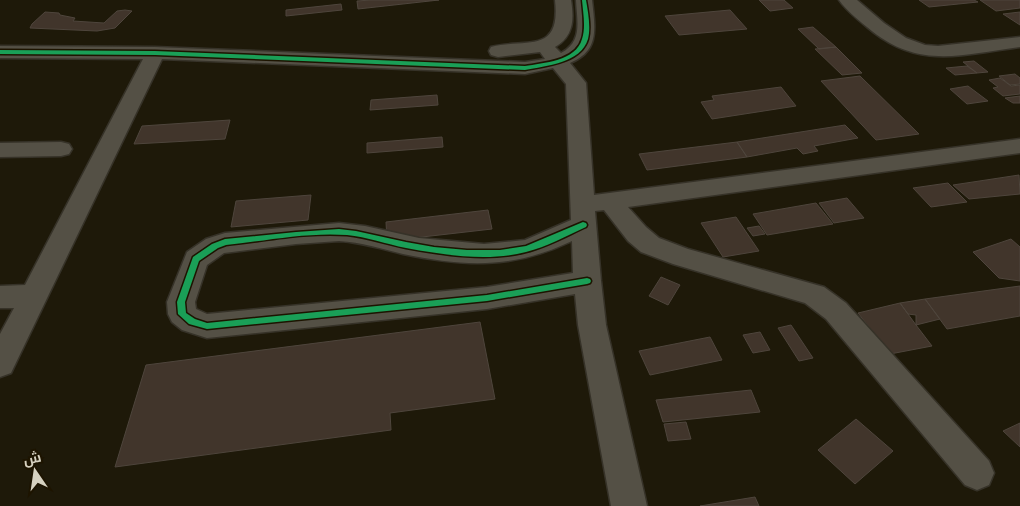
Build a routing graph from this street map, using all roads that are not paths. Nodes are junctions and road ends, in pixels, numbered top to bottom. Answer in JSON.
{"nodes":[{"id":1,"x":563,"y":0,"type":"edge"},
{"id":2,"x":584,"y":0,"type":"edge"},
{"id":3,"x":847,"y":0,"type":"edge"},
{"id":4,"x":1020,"y":42,"type":"edge"},
{"id":5,"x":0,"y":43,"type":"edge"},
{"id":6,"x":544,"y":46,"type":"junction"},
{"id":7,"x":0,"y":52,"type":"edge"},
{"id":8,"x":154,"y":53,"type":"junction"},
{"id":9,"x":558,"y":61,"type":"junction"},
{"id":10,"x":496,"y":68,"type":"junction"},
{"id":11,"x":578,"y":97,"type":"junction"},
{"id":12,"x":1020,"y":146,"type":"edge"},
{"id":13,"x":62,"y":149,"type":"dead end"},
{"id":14,"x":0,"y":150,"type":"edge"},
{"id":15,"x":592,"y":210,"type":"junction"},
{"id":16,"x":587,"y":281,"type":"junction"},
{"id":17,"x":34,"y":296,"type":"junction"},
{"id":18,"x":0,"y":297,"type":"edge"},
{"id":19,"x":0,"y":364,"type":"edge"},
{"id":20,"x":977,"y":473,"type":"dead end"},
{"id":21,"x":629,"y":506,"type":"edge"}],
"edges":[{"from":1,"to":6,"type":"street"},
{"from":2,"to":9,"type":"street"},
{"from":3,"to":4,"type":"street"},
{"from":5,"to":6,"type":"street"},
{"from":6,"to":9,"type":"street"},
{"from":7,"to":8,"type":"street"},
{"from":8,"to":10,"type":"street"},
{"from":8,"to":17,"type":"street"},
{"from":9,"to":10,"type":"street"},
{"from":9,"to":11,"type":"street"},
{"from":10,"to":11,"type":"street"},
{"from":11,"to":15,"type":"street"},
{"from":12,"to":15,"type":"street"},
{"from":13,"to":14,"type":"street"},
{"from":15,"to":16,"type":"street"},
{"from":15,"to":16,"type":"street"},
{"from":15,"to":20,"type":"street"},
{"from":16,"to":21,"type":"street"},
{"from":17,"to":18,"type":"street"},
{"from":17,"to":19,"type":"street"}]}
